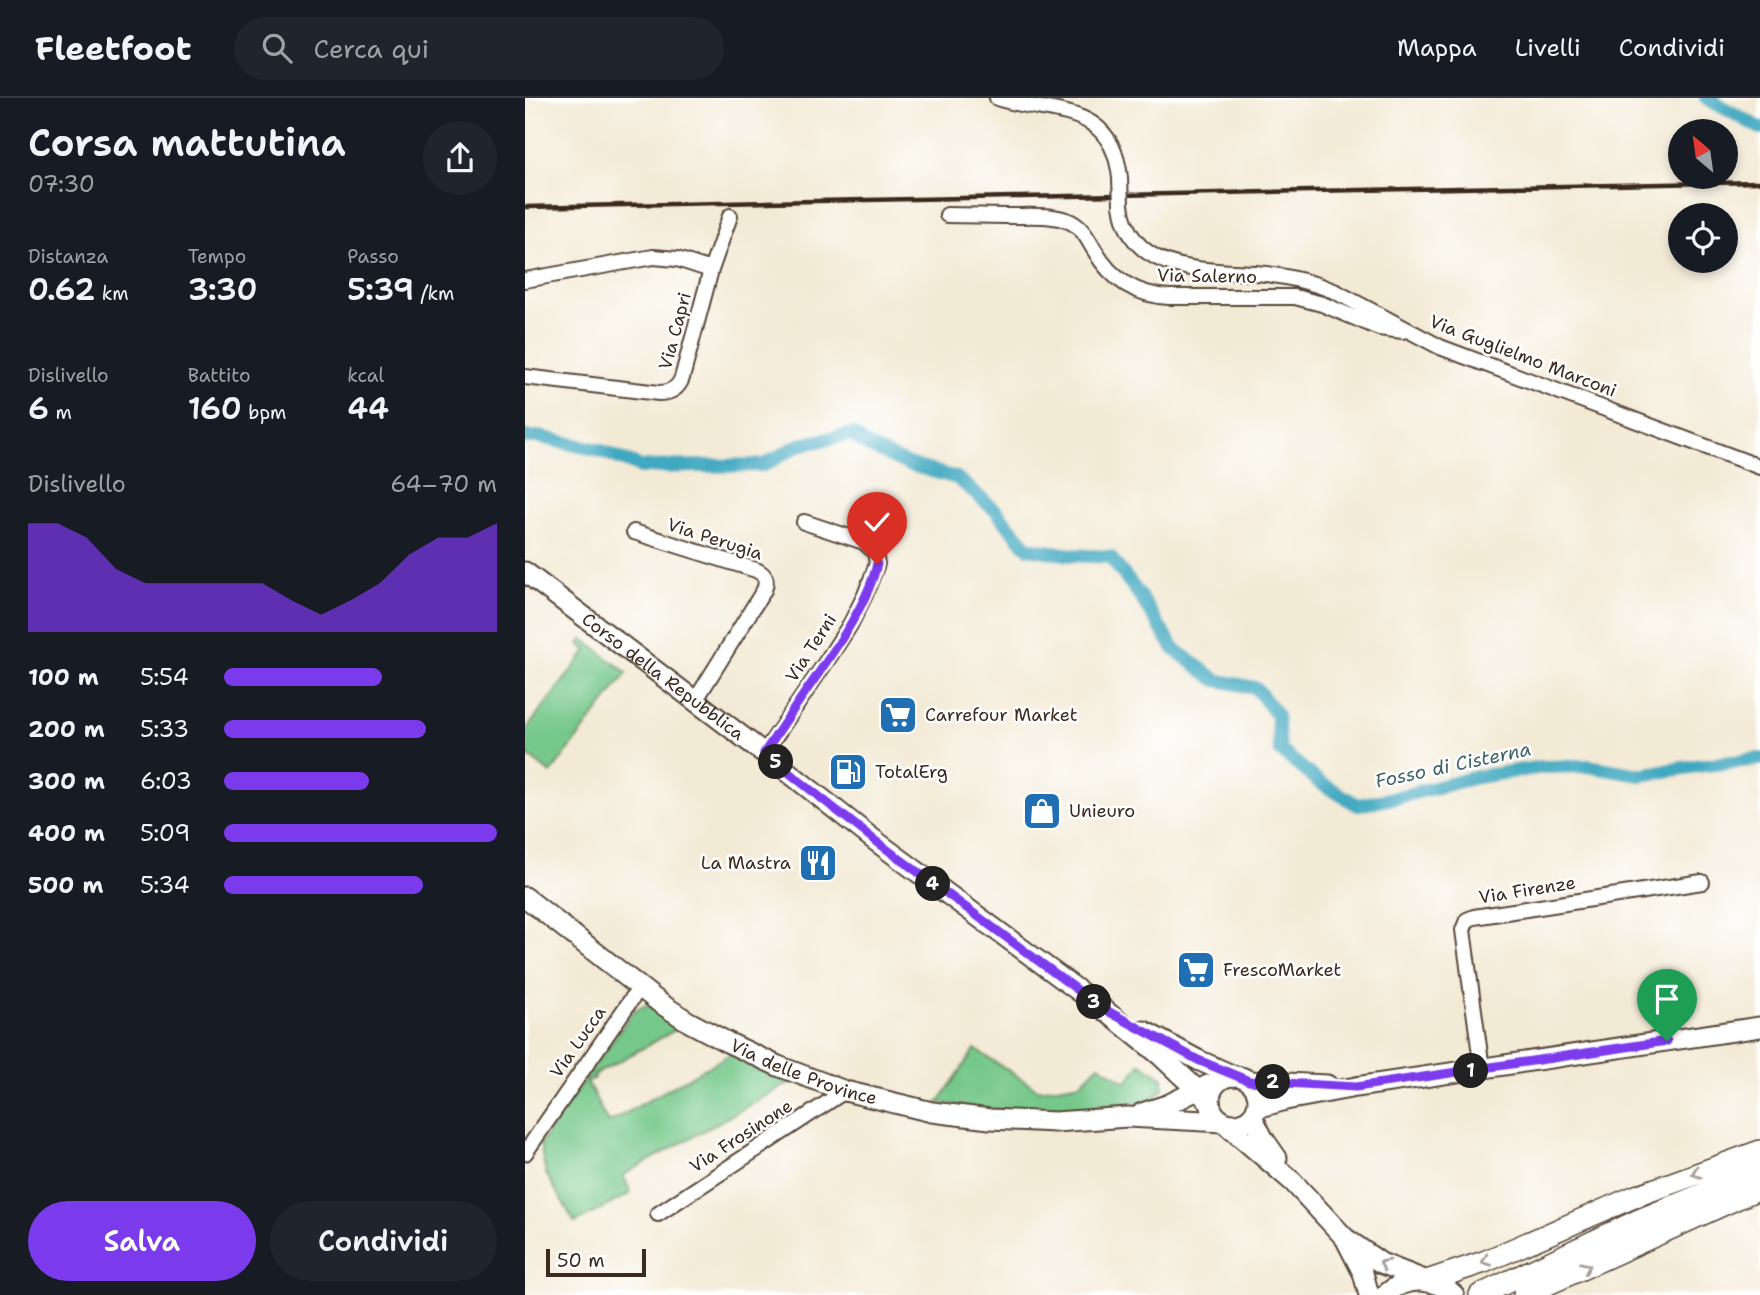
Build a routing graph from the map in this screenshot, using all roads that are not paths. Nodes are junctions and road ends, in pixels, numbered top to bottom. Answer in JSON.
{"nodes":[{"id":1,"x":996,"y":98,"type":"edge"},
{"id":2,"x":947,"y":215,"type":"dead end"},
{"id":3,"x":730,"y":216,"type":"dead end"},
{"id":4,"x":711,"y":270,"type":"junction"},
{"id":5,"x":525,"y":280,"type":"edge"},
{"id":6,"x":1408,"y":331,"type":"junction"},
{"id":7,"x":525,"y":377,"type":"edge"},
{"id":8,"x":1760,"y":467,"type":"edge"},
{"id":9,"x":804,"y":522,"type":"dead end"},
{"id":10,"x":634,"y":532,"type":"dead end"},
{"id":11,"x":525,"y":572,"type":"edge"},
{"id":12,"x":695,"y":701,"type":"junction"},
{"id":13,"x":764,"y":753,"type":"junction"},
{"id":14,"x":1702,"y":882,"type":"dead end"},
{"id":15,"x":525,"y":897,"type":"edge"},
{"id":16,"x":640,"y":987,"type":"junction"},
{"id":17,"x":1102,"y":1008,"type":"junction"},
{"id":18,"x":1760,"y":1027,"type":"edge"},
{"id":19,"x":1161,"y":1056,"type":"junction"},
{"id":20,"x":1482,"y":1069,"type":"junction"},
{"id":21,"x":1234,"y":1079,"type":"junction"},
{"id":22,"x":1356,"y":1087,"type":"junction"},
{"id":23,"x":845,"y":1091,"type":"junction"},
{"id":24,"x":1203,"y":1096,"type":"junction"},
{"id":25,"x":1167,"y":1105,"type":"junction"},
{"id":26,"x":1254,"y":1112,"type":"junction"},
{"id":27,"x":1128,"y":1117,"type":"junction"},
{"id":28,"x":1223,"y":1122,"type":"junction"},
{"id":29,"x":1760,"y":1151,"type":"edge"},
{"id":30,"x":525,"y":1153,"type":"edge"},
{"id":31,"x":1760,"y":1171,"type":"edge"},
{"id":32,"x":1293,"y":1182,"type":"junction"},
{"id":33,"x":1760,"y":1188,"type":"edge"},
{"id":34,"x":658,"y":1214,"type":"dead end"},
{"id":35,"x":1345,"y":1238,"type":"junction"},
{"id":36,"x":1427,"y":1281,"type":"junction"},
{"id":37,"x":1369,"y":1295,"type":"edge"},
{"id":38,"x":1385,"y":1295,"type":"edge"},
{"id":39,"x":1454,"y":1295,"type":"edge"},
{"id":40,"x":1480,"y":1295,"type":"edge"},
{"id":41,"x":1524,"y":1295,"type":"edge"}],
"edges":[{"from":1,"to":6,"type":"street","name":"Via Guglielmo Marconi","bridge":true},
{"from":2,"to":6,"type":"street","name":"Via Salerno"},
{"from":3,"to":4,"type":"street","name":"Via Capri"},
{"from":4,"to":5,"type":"street"},
{"from":4,"to":7,"type":"street","name":"Via Capri"},
{"from":6,"to":8,"type":"street","name":"Via Guglielmo Marconi"},
{"from":9,"to":13,"type":"street","name":"Via Terni"},
{"from":10,"to":12,"type":"street","name":"Via Perugia"},
{"from":11,"to":12,"type":"main road","name":"Corso della Repubblica"},
{"from":12,"to":13,"type":"main road","name":"Corso della Repubblica"},
{"from":13,"to":17,"type":"main road","name":"Corso della Repubblica"},
{"from":14,"to":20,"type":"street","name":"Via Firenze"},
{"from":15,"to":16,"type":"main road","name":"Via delle Province"},
{"from":16,"to":23,"type":"main road","name":"Via delle Province"},
{"from":16,"to":30,"type":"street","name":"Via Lucca"},
{"from":17,"to":19,"type":"main road","name":"Corso della Repubblica"},
{"from":17,"to":21,"type":"main road","name":"Corso della Repubblica"},
{"from":18,"to":20,"type":"main road"},
{"from":19,"to":24,"type":"main road","name":"Corso della Repubblica"},
{"from":19,"to":25,"type":"main road"},
{"from":20,"to":22,"type":"main road"},
{"from":21,"to":22,"type":"main road"},
{"from":21,"to":24,"type":"main road"},
{"from":21,"to":26,"type":"main road"},
{"from":22,"to":26,"type":"main road"},
{"from":23,"to":27,"type":"main road","name":"Via delle Province"},
{"from":23,"to":34,"type":"street","name":"Via Frosinone"},
{"from":24,"to":25,"type":"main road","name":"Via delle Province"},
{"from":24,"to":28,"type":"main road"},
{"from":25,"to":27,"type":"main road","name":"Via delle Province"},
{"from":26,"to":28,"type":"main road"},
{"from":26,"to":32,"type":"main road"},
{"from":27,"to":28,"type":"main road","name":"Via delle Province"},
{"from":28,"to":32,"type":"main road"},
{"from":29,"to":36,"type":"main road","one_way":true},
{"from":31,"to":40,"type":"main road"},
{"from":32,"to":35,"type":"main road"},
{"from":41,"to":33,"type":"main road","one_way":true},
{"from":36,"to":35,"type":"main road","one_way":true},
{"from":35,"to":37,"type":"main road"},
{"from":36,"to":38,"type":"main road"},
{"from":36,"to":39,"type":"main road"}]}
